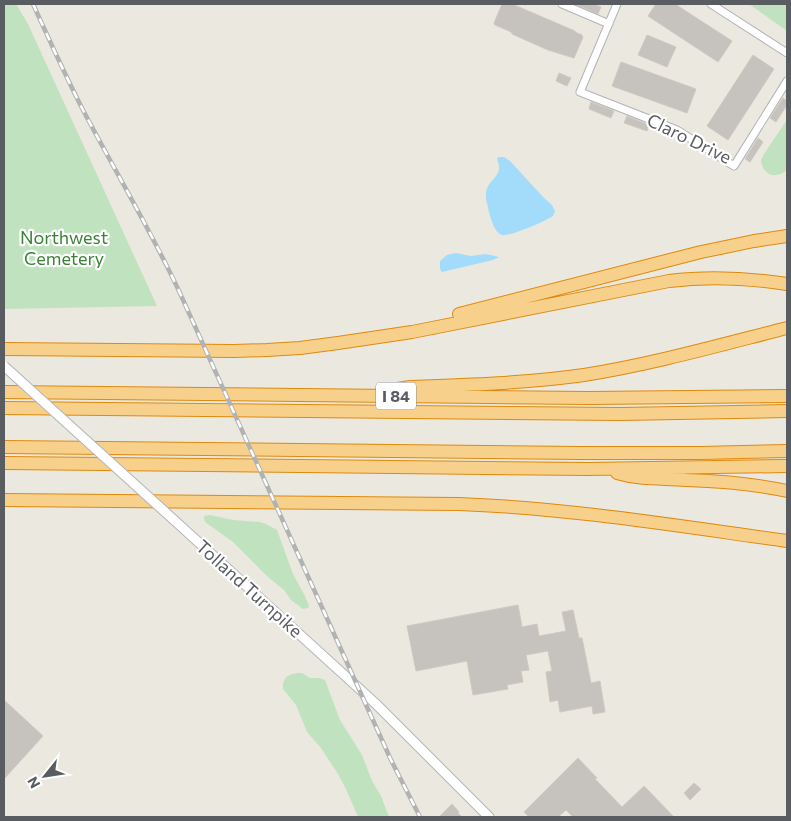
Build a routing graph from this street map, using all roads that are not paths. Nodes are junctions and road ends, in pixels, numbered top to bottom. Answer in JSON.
{"nodes":[{"id":1,"x":562,"y":4,"type":"edge"},
{"id":2,"x":617,"y":4,"type":"edge"},
{"id":3,"x":711,"y":4,"type":"edge"},
{"id":4,"x":609,"y":24,"type":"junction"},
{"id":5,"x":787,"y":54,"type":"edge"},
{"id":6,"x":787,"y":81,"type":"edge"},
{"id":7,"x":787,"y":236,"type":"edge"},
{"id":8,"x":787,"y":284,"type":"edge"},
{"id":9,"x":787,"y":328,"type":"edge"},
{"id":10,"x":379,"y":336,"type":"junction"},
{"id":11,"x":4,"y":349,"type":"edge"},
{"id":12,"x":4,"y":366,"type":"edge"},
{"id":13,"x":4,"y":392,"type":"edge"},
{"id":14,"x":369,"y":396,"type":"junction"},
{"id":15,"x":787,"y":396,"type":"edge"},
{"id":16,"x":4,"y":408,"type":"edge"},
{"id":17,"x":787,"y":411,"type":"edge"},
{"id":18,"x":4,"y":447,"type":"edge"},
{"id":19,"x":787,"y":451,"type":"edge"},
{"id":20,"x":4,"y":463,"type":"edge"},
{"id":21,"x":787,"y":466,"type":"edge"},
{"id":22,"x":606,"y":469,"type":"junction"},
{"id":23,"x":787,"y":491,"type":"edge"},
{"id":24,"x":4,"y":500,"type":"edge"},
{"id":25,"x":787,"y":541,"type":"edge"},
{"id":26,"x":489,"y":817,"type":"edge"}],
"edges":[{"from":1,"to":4,"type":"street"},
{"from":2,"to":4,"type":"street"},
{"from":3,"to":5,"type":"street"},
{"from":4,"to":6,"type":"street","name":"Claro Drive"},
{"from":7,"to":10,"type":"highway"},
{"from":8,"to":10,"type":"highway"},
{"from":9,"to":14,"type":"highway"},
{"from":10,"to":11,"type":"highway"},
{"from":12,"to":26,"type":"main road","name":"Tolland Turnpike","bridge":true},
{"from":13,"to":14,"type":"highway","number":"I 84"},
{"from":14,"to":15,"type":"highway","number":"I 84"},
{"from":16,"to":17,"type":"highway"},
{"from":18,"to":19,"type":"highway"},
{"from":20,"to":22,"type":"highway"},
{"from":21,"to":22,"type":"highway"},
{"from":22,"to":23,"type":"highway"},
{"from":24,"to":25,"type":"highway"}]}
